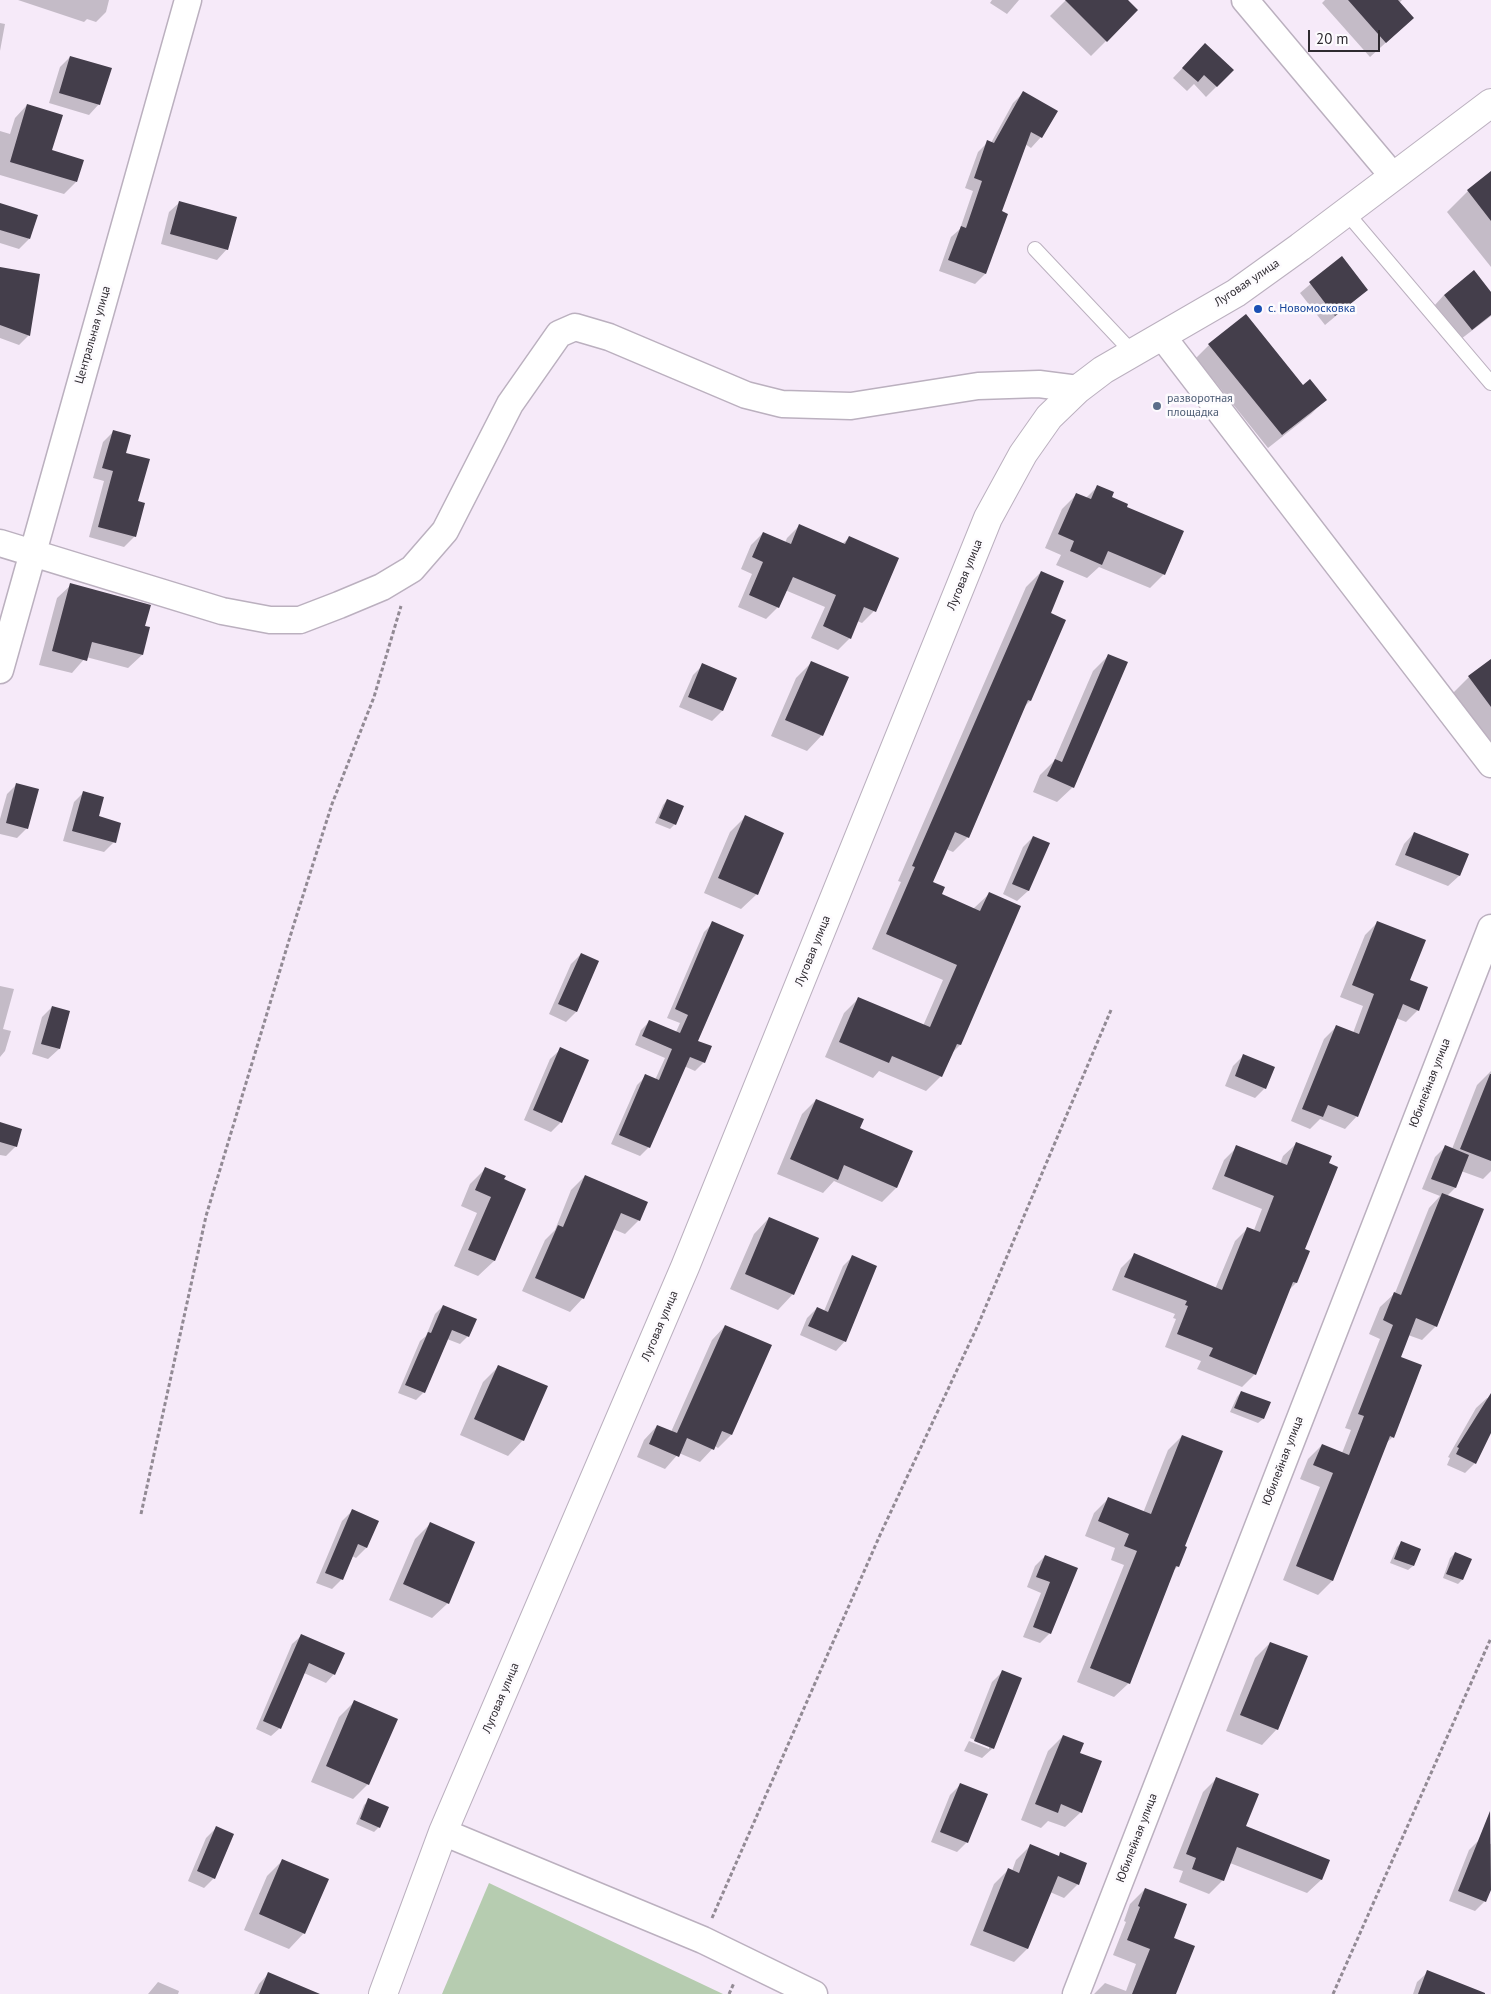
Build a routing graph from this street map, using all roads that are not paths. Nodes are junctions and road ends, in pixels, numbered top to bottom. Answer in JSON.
{"nodes":[{"id":1,"x":188,"y":0,"type":"edge"},
{"id":2,"x":1245,"y":0,"type":"edge"},
{"id":3,"x":1491,"y":103,"type":"edge"},
{"id":4,"x":1393,"y":176,"type":"junction"},
{"id":5,"x":1346,"y":212,"type":"junction"},
{"id":6,"x":1035,"y":249,"type":"dead end"},
{"id":7,"x":1162,"y":336,"type":"junction"},
{"id":8,"x":1134,"y":354,"type":"junction"},
{"id":9,"x":1491,"y":383,"type":"edge"},
{"id":10,"x":1078,"y":389,"type":"junction"},
{"id":11,"x":0,"y":543,"type":"edge"},
{"id":12,"x":34,"y":552,"type":"junction"},
{"id":13,"x":0,"y":670,"type":"edge"},
{"id":14,"x":1491,"y":764,"type":"edge"},
{"id":15,"x":1491,"y":928,"type":"edge"},
{"id":16,"x":443,"y":1832,"type":"junction"},
{"id":17,"x":383,"y":1994,"type":"edge"},
{"id":18,"x":814,"y":1994,"type":"edge"},
{"id":19,"x":1076,"y":1994,"type":"edge"}],
"edges":[{"from":1,"to":12,"type":"street","name":"Центральная улица"},
{"from":2,"to":4,"type":"street"},
{"from":3,"to":4,"type":"street","name":"Луговая улица"},
{"from":4,"to":5,"type":"street","name":"Луговая улица"},
{"from":5,"to":7,"type":"street","name":"Луговая улица"},
{"from":5,"to":9,"type":"lane"},
{"from":6,"to":8,"type":"lane"},
{"from":7,"to":8,"type":"street","name":"Луговая улица"},
{"from":7,"to":14,"type":"street"},
{"from":8,"to":10,"type":"street","name":"Луговая улица"},
{"from":10,"to":12,"type":"street"},
{"from":10,"to":16,"type":"street","name":"Луговая улица"},
{"from":11,"to":12,"type":"street"},
{"from":12,"to":13,"type":"street","name":"Центральная улица"},
{"from":15,"to":19,"type":"street","name":"Юбилейная улица"},
{"from":16,"to":17,"type":"street","name":"Луговая улица"},
{"from":16,"to":18,"type":"street"}]}
